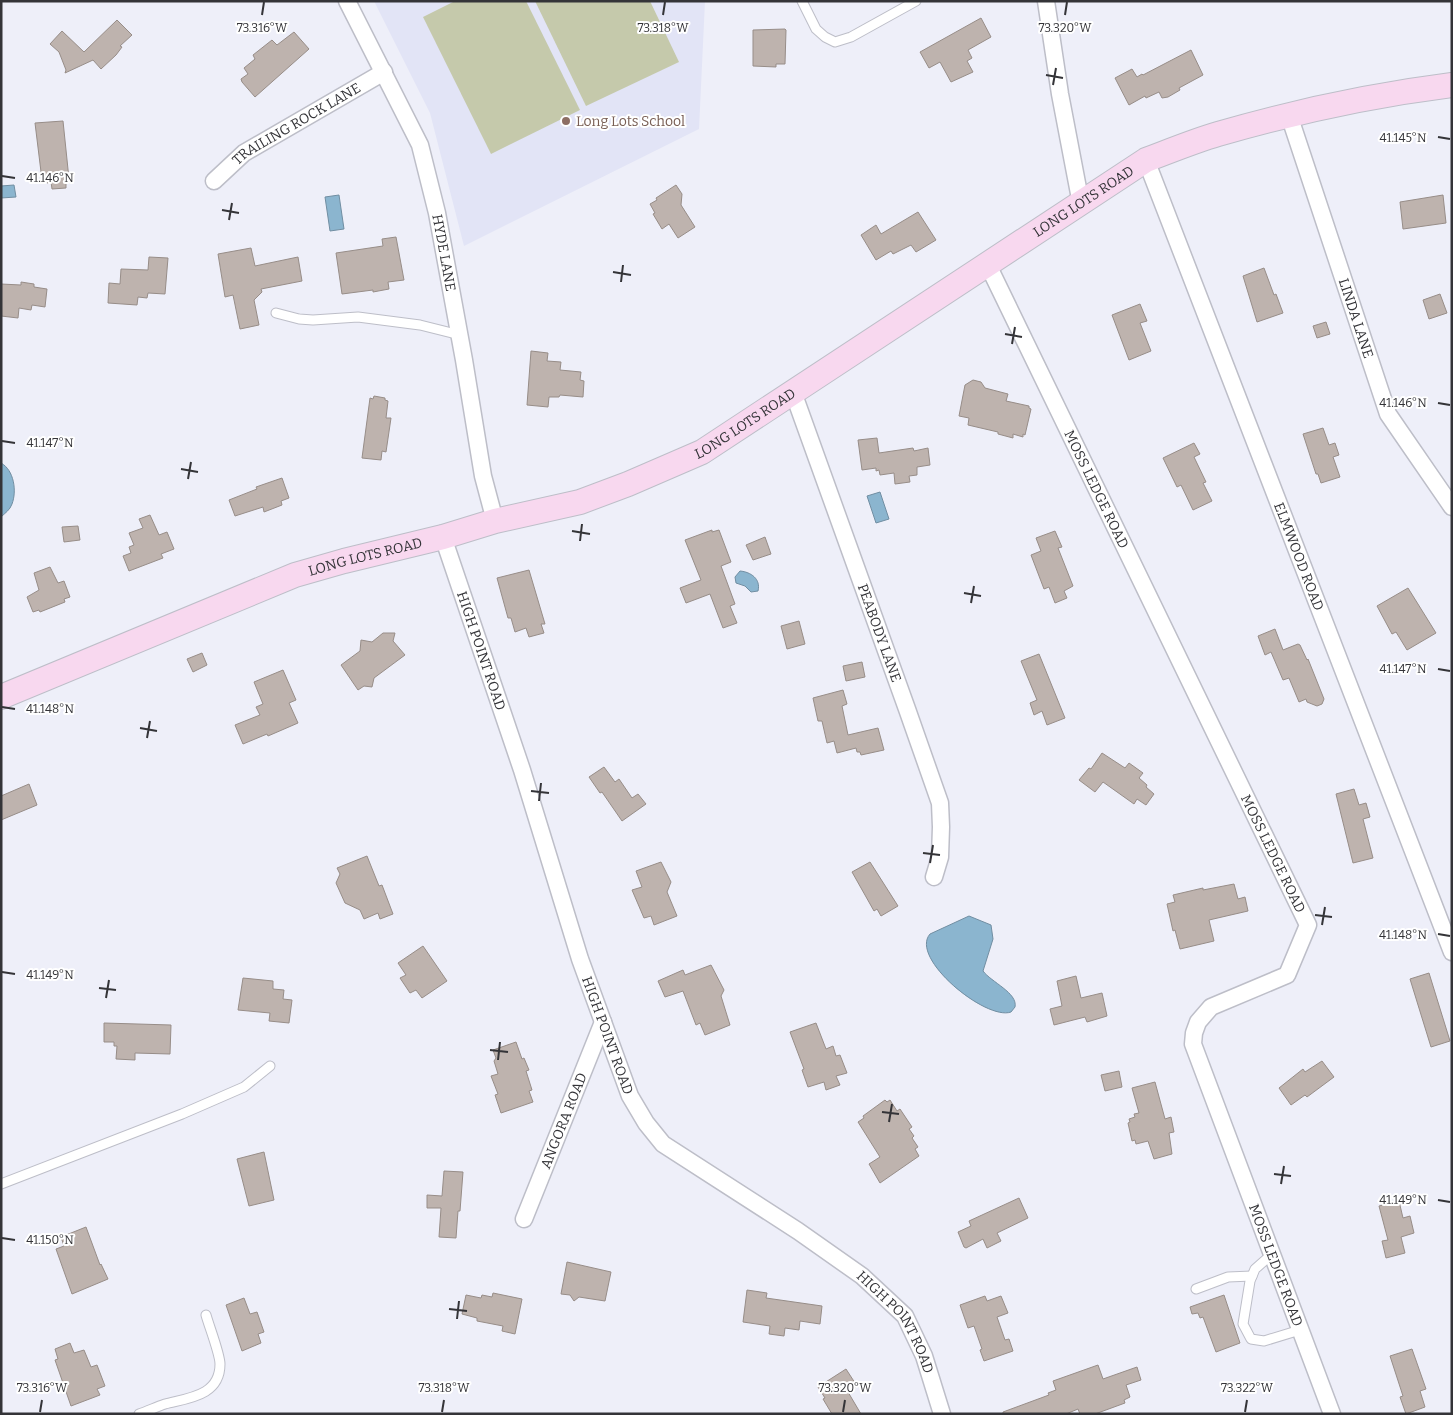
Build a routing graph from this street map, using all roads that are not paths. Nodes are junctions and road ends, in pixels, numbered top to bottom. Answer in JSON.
{"nodes":[{"id":1,"x":347,"y":1,"type":"edge"},
{"id":2,"x":802,"y":1,"type":"edge"},
{"id":3,"x":916,"y":1,"type":"edge"},
{"id":4,"x":1046,"y":1,"type":"edge"},
{"id":5,"x":384,"y":72,"type":"junction"},
{"id":6,"x":1452,"y":85,"type":"edge"},
{"id":7,"x":1289,"y":115,"type":"junction"},
{"id":8,"x":1146,"y":160,"type":"junction"},
{"id":9,"x":214,"y":181,"type":"dead end"},
{"id":10,"x":1081,"y":204,"type":"junction"},
{"id":11,"x":988,"y":265,"type":"junction"},
{"id":12,"x":276,"y":313,"type":"dead end"},
{"id":13,"x":460,"y":335,"type":"junction"},
{"id":14,"x":793,"y":392,"type":"junction"},
{"id":15,"x":1452,"y":507,"type":"edge"},
{"id":16,"x":496,"y":521,"type":"junction"},
{"id":17,"x":443,"y":537,"type":"junction"},
{"id":18,"x":1,"y":697,"type":"edge"},
{"id":19,"x":934,"y":877,"type":"dead end"},
{"id":20,"x":1452,"y":952,"type":"edge"},
{"id":21,"x":603,"y":1022,"type":"junction"},
{"id":22,"x":270,"y":1066,"type":"dead end"},
{"id":23,"x":1,"y":1184,"type":"edge"},
{"id":24,"x":524,"y":1219,"type":"dead end"},
{"id":25,"x":1272,"y":1254,"type":"junction"},
{"id":26,"x":1252,"y":1276,"type":"junction"},
{"id":27,"x":1196,"y":1289,"type":"dead end"},
{"id":28,"x":206,"y":1315,"type":"dead end"},
{"id":29,"x":1300,"y":1330,"type":"junction"},
{"id":30,"x":139,"y":1414,"type":"edge"},
{"id":31,"x":942,"y":1414,"type":"edge"},
{"id":32,"x":1332,"y":1414,"type":"edge"}],
"edges":[{"from":1,"to":5,"type":"street","name":"HYDE LANE"},
{"from":2,"to":3,"type":"lane"},
{"from":4,"to":10,"type":"street"},
{"from":5,"to":9,"type":"street","name":"TRAILING ROCK LANE"},
{"from":5,"to":13,"type":"street","name":"HYDE LANE"},
{"from":6,"to":7,"type":"main road","name":"LONG LOTS ROAD"},
{"from":7,"to":8,"type":"main road","name":"LONG LOTS ROAD"},
{"from":7,"to":15,"type":"street","name":"LINDA LANE"},
{"from":8,"to":10,"type":"main road","name":"LONG LOTS ROAD"},
{"from":8,"to":20,"type":"street","name":"ELMWOOD ROAD"},
{"from":10,"to":11,"type":"main road","name":"LONG LOTS ROAD"},
{"from":11,"to":14,"type":"main road","name":"LONG LOTS ROAD"},
{"from":11,"to":25,"type":"street","name":"MOSS LEDGE ROAD"},
{"from":12,"to":13,"type":"lane"},
{"from":13,"to":16,"type":"street","name":"HYDE LANE"},
{"from":14,"to":16,"type":"main road","name":"LONG LOTS ROAD"},
{"from":14,"to":19,"type":"street","name":"PEABODY LANE"},
{"from":16,"to":17,"type":"main road","name":"LONG LOTS ROAD"},
{"from":17,"to":18,"type":"main road","name":"LONG LOTS ROAD"},
{"from":17,"to":21,"type":"street","name":"HIGH POINT ROAD"},
{"from":21,"to":24,"type":"street","name":"ANGORA ROAD"},
{"from":21,"to":31,"type":"street","name":"HIGH POINT ROAD"},
{"from":22,"to":23,"type":"lane"},
{"from":25,"to":26,"type":"lane"},
{"from":25,"to":29,"type":"street","name":"MOSS LEDGE ROAD"},
{"from":26,"to":27,"type":"lane"},
{"from":26,"to":29,"type":"lane"},
{"from":28,"to":30,"type":"lane"},
{"from":29,"to":32,"type":"street","name":"MOSS LEDGE ROAD"}]}
